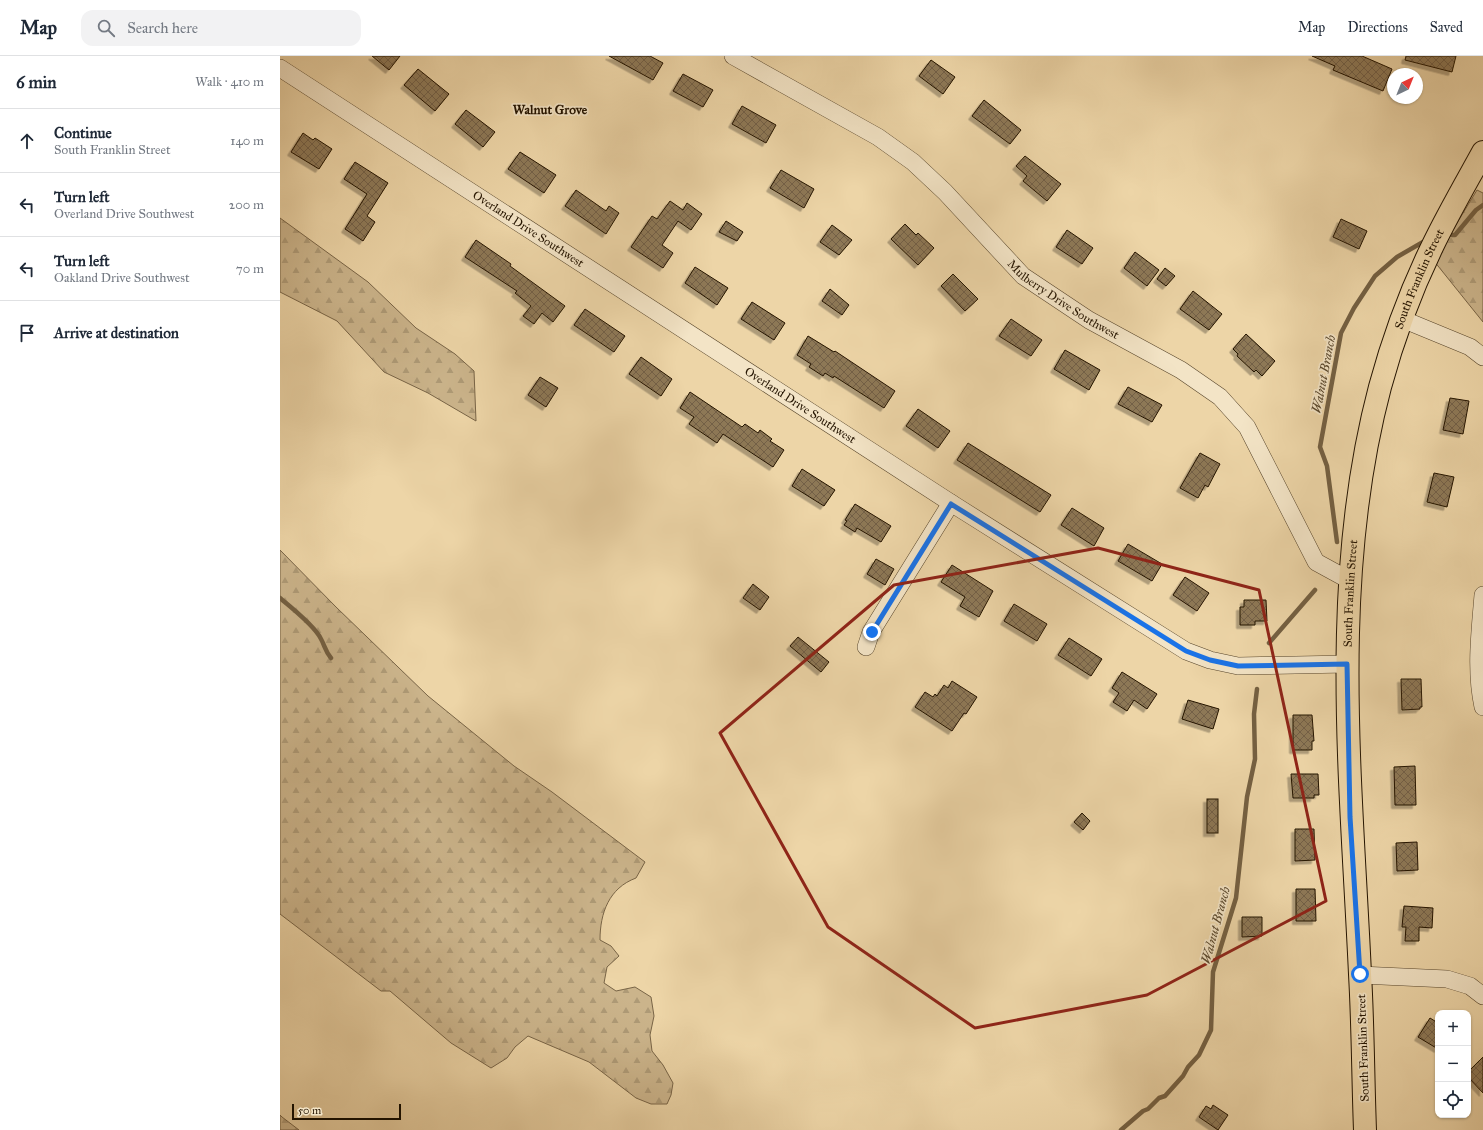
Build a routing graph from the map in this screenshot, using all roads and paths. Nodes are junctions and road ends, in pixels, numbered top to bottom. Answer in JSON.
{"nodes":[{"id":1,"x":733,"y":56,"type":"edge"},
{"id":2,"x":280,"y":68,"type":"edge"},
{"id":3,"x":1483,"y":152,"type":"edge"},
{"id":4,"x":1402,"y":319,"type":"junction"},
{"id":5,"x":1483,"y":357,"type":"edge"},
{"id":6,"x":951,"y":504,"type":"junction"},
{"id":7,"x":1349,"y":580,"type":"junction"},
{"id":8,"x":1483,"y":595,"type":"edge"},
{"id":9,"x":866,"y":647,"type":"dead end"},
{"id":10,"x":1347,"y":664,"type":"junction"},
{"id":11,"x":1483,"y":707,"type":"edge"},
{"id":12,"x":1360,"y":974,"type":"junction"},
{"id":13,"x":1483,"y":996,"type":"edge"},
{"id":14,"x":1365,"y":1130,"type":"edge"}],
"edges":[{"from":1,"to":7,"type":"street","name":"Mulberry Drive Southwest"},
{"from":2,"to":6,"type":"street","name":"Overland Drive Southwest"},
{"from":3,"to":4,"type":"main road","name":"South Franklin Street"},
{"from":4,"to":5,"type":"street"},
{"from":4,"to":7,"type":"main road","name":"South Franklin Street"},
{"from":6,"to":9,"type":"street"},
{"from":6,"to":10,"type":"street","name":"Overland Drive Southwest"},
{"from":7,"to":10,"type":"main road","name":"South Franklin Street"},
{"from":8,"to":11,"type":"street"},
{"from":10,"to":12,"type":"main road","name":"South Franklin Street"},
{"from":12,"to":13,"type":"street"},
{"from":12,"to":14,"type":"main road","name":"South Franklin Street"}]}
